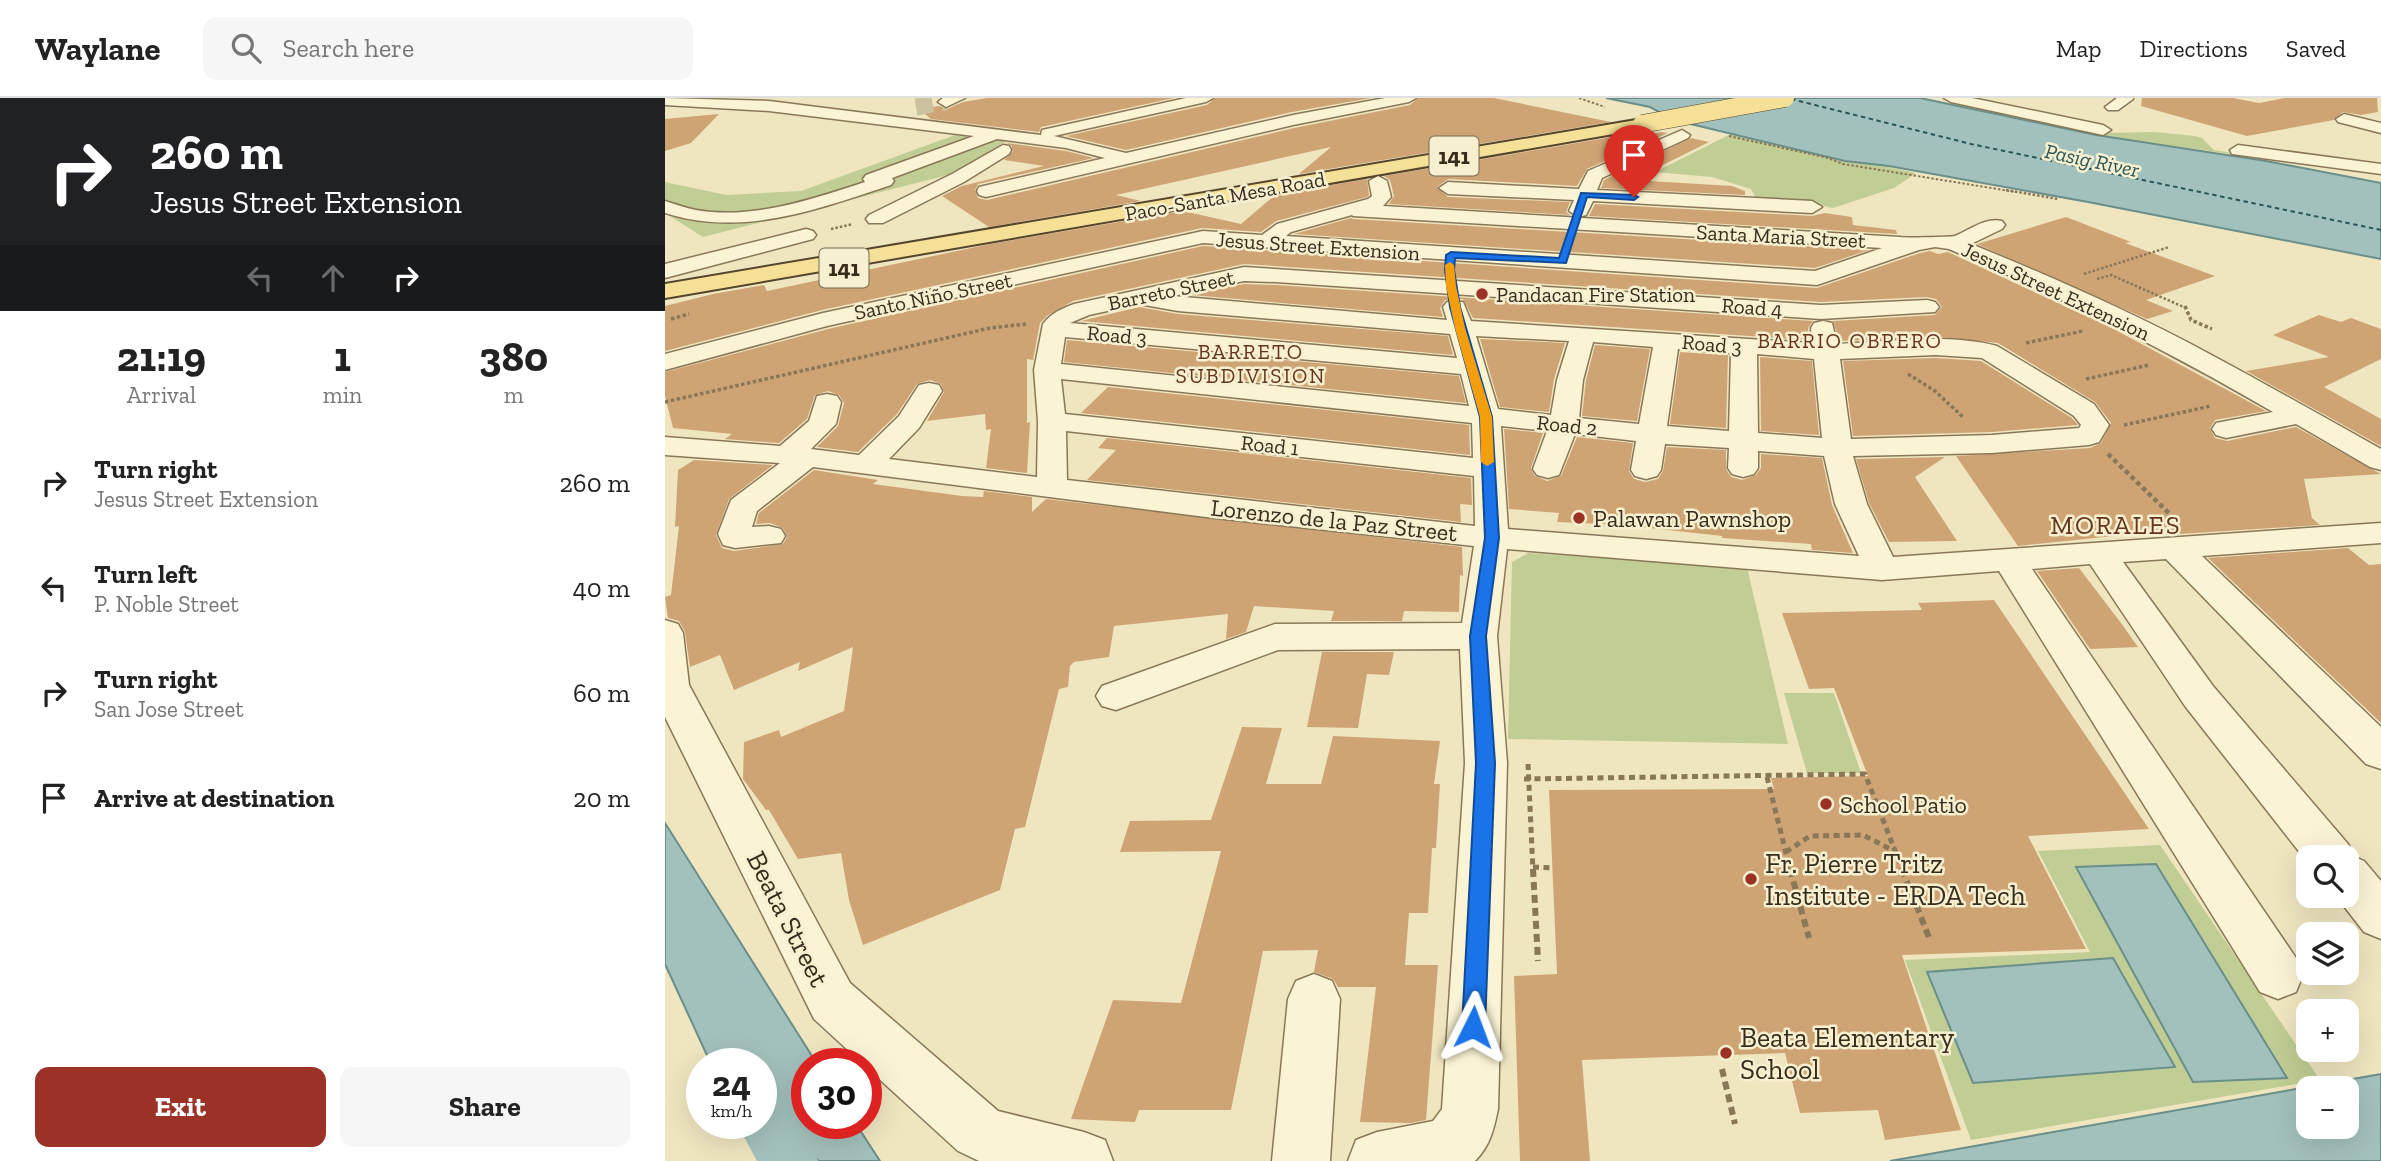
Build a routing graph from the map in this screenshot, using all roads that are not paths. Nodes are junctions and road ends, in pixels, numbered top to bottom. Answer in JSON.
{"nodes":[{"id":1,"x":695,"y":98,"type":"edge"},
{"id":2,"x":1206,"y":98,"type":"edge"},
{"id":3,"x":1409,"y":98,"type":"edge"},
{"id":4,"x":1785,"y":98,"type":"edge"},
{"id":5,"x":1951,"y":98,"type":"edge"},
{"id":6,"x":671,"y":101,"type":"edge"},
{"id":7,"x":2048,"y":103,"type":"dead end"},
{"id":8,"x":804,"y":104,"type":"edge"},
{"id":9,"x":908,"y":107,"type":"tunnel mouth"},
{"id":10,"x":2024,"y":113,"type":"junction"},
{"id":11,"x":2344,"y":119,"type":"dead end"},
{"id":12,"x":2381,"y":128,"type":"edge"},
{"id":13,"x":2103,"y":130,"type":"dead end"},
{"id":14,"x":987,"y":134,"type":"junction"},
{"id":15,"x":1682,"y":135,"type":"dead end"},
{"id":16,"x":1026,"y":139,"type":"junction"},
{"id":17,"x":2238,"y":150,"type":"dead end"},
{"id":18,"x":1123,"y":158,"type":"junction"},
{"id":19,"x":2381,"y":169,"type":"edge"},
{"id":20,"x":1378,"y":181,"type":"dead end"},
{"id":21,"x":1448,"y":188,"type":"dead end"},
{"id":22,"x":986,"y":191,"type":"dead end"},
{"id":23,"x":1270,"y":193,"type":"junction"},
{"id":24,"x":665,"y":195,"type":"edge"},
{"id":25,"x":1584,"y":195,"type":"junction"},
{"id":26,"x":1812,"y":207,"type":"dead end"},
{"id":27,"x":665,"y":208,"type":"edge"},
{"id":28,"x":1353,"y":210,"type":"junction"},
{"id":29,"x":876,"y":219,"type":"road end"},
{"id":30,"x":1167,"y":219,"type":"dead end"},
{"id":31,"x":1995,"y":225,"type":"dead end"},
{"id":32,"x":806,"y":235,"type":"road end"},
{"id":33,"x":1203,"y":237,"type":"junction"},
{"id":34,"x":1266,"y":241,"type":"junction"},
{"id":35,"x":1569,"y":242,"type":"junction"},
{"id":36,"x":1915,"y":244,"type":"junction"},
{"id":37,"x":1954,"y":244,"type":"junction"},
{"id":38,"x":1304,"y":245,"type":"junction"},
{"id":39,"x":665,"y":271,"type":"edge"},
{"id":40,"x":1451,"y":271,"type":"junction"},
{"id":41,"x":1276,"y":275,"type":"junction"},
{"id":42,"x":1817,"y":278,"type":"junction"},
{"id":43,"x":665,"y":291,"type":"edge"},
{"id":44,"x":1140,"y":297,"type":"junction"},
{"id":45,"x":665,"y":300,"type":"edge"},
{"id":46,"x":1927,"y":307,"type":"dead end"},
{"id":47,"x":1821,"y":312,"type":"junction"},
{"id":48,"x":1055,"y":326,"type":"junction"},
{"id":49,"x":1460,"y":328,"type":"junction"},
{"id":50,"x":1583,"y":334,"type":"junction"},
{"id":51,"x":1667,"y":340,"type":"junction"},
{"id":52,"x":1744,"y":346,"type":"junction"},
{"id":53,"x":1825,"y":352,"type":"junction"},
{"id":54,"x":665,"y":362,"type":"edge"},
{"id":55,"x":1471,"y":367,"type":"junction"},
{"id":56,"x":1047,"y":370,"type":"junction"},
{"id":57,"x":929,"y":391,"type":"dead end"},
{"id":58,"x":827,"y":402,"type":"dead end"},
{"id":59,"x":2301,"y":415,"type":"junction"},
{"id":60,"x":1486,"y":417,"type":"junction"},
{"id":61,"x":1052,"y":421,"type":"junction"},
{"id":62,"x":1564,"y":425,"type":"junction"},
{"id":63,"x":2226,"y":429,"type":"dead end"},
{"id":64,"x":2092,"y":431,"type":"joint"},
{"id":65,"x":1653,"y":434,"type":"junction"},
{"id":66,"x":665,"y":446,"type":"edge"},
{"id":67,"x":1836,"y":448,"type":"junction"},
{"id":68,"x":1744,"y":455,"type":"junction"},
{"id":69,"x":797,"y":457,"type":"junction"},
{"id":70,"x":2381,"y":461,"type":"edge"},
{"id":71,"x":866,"y":465,"type":"junction"},
{"id":72,"x":1487,"y":469,"type":"junction"},
{"id":73,"x":1548,"y":469,"type":"dead end"},
{"id":74,"x":1646,"y":470,"type":"dead end"},
{"id":75,"x":1052,"y":486,"type":"junction"},
{"id":76,"x":2381,"y":533,"type":"edge"},
{"id":77,"x":769,"y":536,"type":"dead end"},
{"id":78,"x":1492,"y":538,"type":"junction"},
{"id":79,"x":2190,"y":548,"type":"junction"},
{"id":80,"x":2101,"y":555,"type":"junction"},
{"id":81,"x":2009,"y":560,"type":"junction"},
{"id":82,"x":1882,"y":569,"type":"junction"},
{"id":83,"x":665,"y":633,"type":"edge"},
{"id":84,"x":1478,"y":636,"type":"junction"},
{"id":85,"x":1116,"y":696,"type":"dead end"},
{"id":86,"x":2381,"y":753,"type":"edge"},
{"id":87,"x":2321,"y":845,"type":"edge"},
{"id":88,"x":2359,"y":889,"type":"edge"},
{"id":89,"x":2381,"y":916,"type":"edge"},
{"id":90,"x":2278,"y":975,"type":"dead end"},
{"id":91,"x":1314,"y":999,"type":"dead end"},
{"id":92,"x":1465,"y":1130,"type":"joint"},
{"id":93,"x":1084,"y":1161,"type":"edge"},
{"id":94,"x":1301,"y":1161,"type":"edge"},
{"id":95,"x":1377,"y":1161,"type":"edge"}],
"edges":[{"from":1,"to":6,"type":"street"},
{"from":2,"to":16,"type":"street"},
{"from":3,"to":18,"type":"street"},
{"from":4,"to":23,"type":"main road","name":"Paco-Santa Mesa Road","number":"141","bridge":true},
{"from":5,"to":10,"type":"street"},
{"from":6,"to":8,"type":"street"},
{"from":7,"to":10,"type":"street"},
{"from":8,"to":9,"type":"street"},
{"from":8,"to":14,"type":"street"},
{"from":10,"to":13,"type":"street"},
{"from":11,"to":12,"type":"street"},
{"from":14,"to":16,"type":"street"},
{"from":14,"to":24,"type":"street"},
{"from":14,"to":27,"type":"street"},
{"from":15,"to":25,"type":"street"},
{"from":16,"to":18,"type":"street"},
{"from":16,"to":29,"type":"street"},
{"from":17,"to":19,"type":"street"},
{"from":18,"to":22,"type":"street"},
{"from":20,"to":28,"type":"street"},
{"from":21,"to":25,"type":"street"},
{"from":23,"to":43,"type":"main road","name":"Paco-Santa Mesa Road","number":"141"},
{"from":23,"to":45,"type":"main road","name":"Paco-Santa Mesa Road","number":"141"},
{"from":25,"to":26,"type":"street"},
{"from":25,"to":35,"type":"street"},
{"from":28,"to":34,"type":"street"},
{"from":28,"to":35,"type":"street","name":"Santa Maria Street"},
{"from":30,"to":33,"type":"street"},
{"from":31,"to":37,"type":"street"},
{"from":32,"to":39,"type":"street"},
{"from":33,"to":34,"type":"street","name":"Jesus Street Extension"},
{"from":33,"to":54,"type":"street","name":"Santo Niño Street"},
{"from":34,"to":38,"type":"street","name":"Jesus Street Extension"},
{"from":35,"to":36,"type":"street","name":"Santa Maria Street"},
{"from":35,"to":40,"type":"street","name":"Jesus Street Extension"},
{"from":35,"to":42,"type":"street","name":"Jesus Street Extension"},
{"from":36,"to":37,"type":"street","name":"Jesus Street Extension"},
{"from":36,"to":42,"type":"street","name":"Jesus Street Extension"},
{"from":37,"to":59,"type":"street","name":"Jesus Street Extension"},
{"from":38,"to":40,"type":"street","name":"Jesus Street Extension"},
{"from":38,"to":41,"type":"street"},
{"from":40,"to":41,"type":"street","name":"Barreto Street"},
{"from":40,"to":47,"type":"street","name":"Road 4"},
{"from":40,"to":49,"type":"street"},
{"from":41,"to":44,"type":"street","name":"Barreto Street"},
{"from":42,"to":47,"type":"street"},
{"from":44,"to":48,"type":"street","name":"Barreto Street"},
{"from":44,"to":49,"type":"street"},
{"from":46,"to":47,"type":"street","name":"Road 4"},
{"from":47,"to":53,"type":"street"},
{"from":48,"to":55,"type":"street","name":"Road 3"},
{"from":48,"to":56,"type":"street"},
{"from":49,"to":50,"type":"street","name":"Road 3"},
{"from":49,"to":55,"type":"street"},
{"from":50,"to":51,"type":"street","name":"Road 3"},
{"from":50,"to":62,"type":"street"},
{"from":51,"to":52,"type":"street","name":"Road 3"},
{"from":51,"to":65,"type":"street"},
{"from":52,"to":53,"type":"street","name":"Road 3"},
{"from":52,"to":68,"type":"street"},
{"from":53,"to":64,"type":"street","name":"Road 3"},
{"from":53,"to":67,"type":"street"},
{"from":55,"to":60,"type":"street"},
{"from":56,"to":60,"type":"street","name":"Road 2"},
{"from":56,"to":61,"type":"street"},
{"from":57,"to":71,"type":"street"},
{"from":58,"to":69,"type":"street"},
{"from":59,"to":63,"type":"street"},
{"from":59,"to":70,"type":"street","name":"Jesus Street Extension"},
{"from":60,"to":62,"type":"street","name":"Road 2"},
{"from":60,"to":72,"type":"street"},
{"from":61,"to":72,"type":"street","name":"Road 1"},
{"from":61,"to":75,"type":"street"},
{"from":62,"to":65,"type":"street","name":"Road 2"},
{"from":62,"to":73,"type":"street"},
{"from":64,"to":67,"type":"street","name":"Road 2"},
{"from":65,"to":68,"type":"street","name":"Road 2"},
{"from":65,"to":74,"type":"street"},
{"from":66,"to":69,"type":"street","name":"Lorenzo de la Paz Street"},
{"from":67,"to":68,"type":"street","name":"Road 2"},
{"from":67,"to":82,"type":"street"},
{"from":69,"to":71,"type":"street","name":"Lorenzo de la Paz Street"},
{"from":69,"to":77,"type":"street"},
{"from":71,"to":75,"type":"street","name":"Lorenzo de la Paz Street"},
{"from":72,"to":78,"type":"street"},
{"from":75,"to":78,"type":"street","name":"Lorenzo de la Paz Street"},
{"from":76,"to":79,"type":"street","name":"Lorenzo de la Paz Street"},
{"from":78,"to":82,"type":"street","name":"Lorenzo de la Paz Street"},
{"from":78,"to":84,"type":"street"},
{"from":79,"to":80,"type":"street","name":"Lorenzo de la Paz Street"},
{"from":79,"to":86,"type":"street"},
{"from":80,"to":81,"type":"street","name":"Lorenzo de la Paz Street"},
{"from":80,"to":87,"type":"street"},
{"from":81,"to":82,"type":"street","name":"Lorenzo de la Paz Street"},
{"from":81,"to":90,"type":"street"},
{"from":83,"to":93,"type":"street","name":"Beata Street"},
{"from":84,"to":85,"type":"street"},
{"from":84,"to":92,"type":"street"},
{"from":88,"to":89,"type":"street"},
{"from":91,"to":94,"type":"street"},
{"from":92,"to":95,"type":"street"}]}
